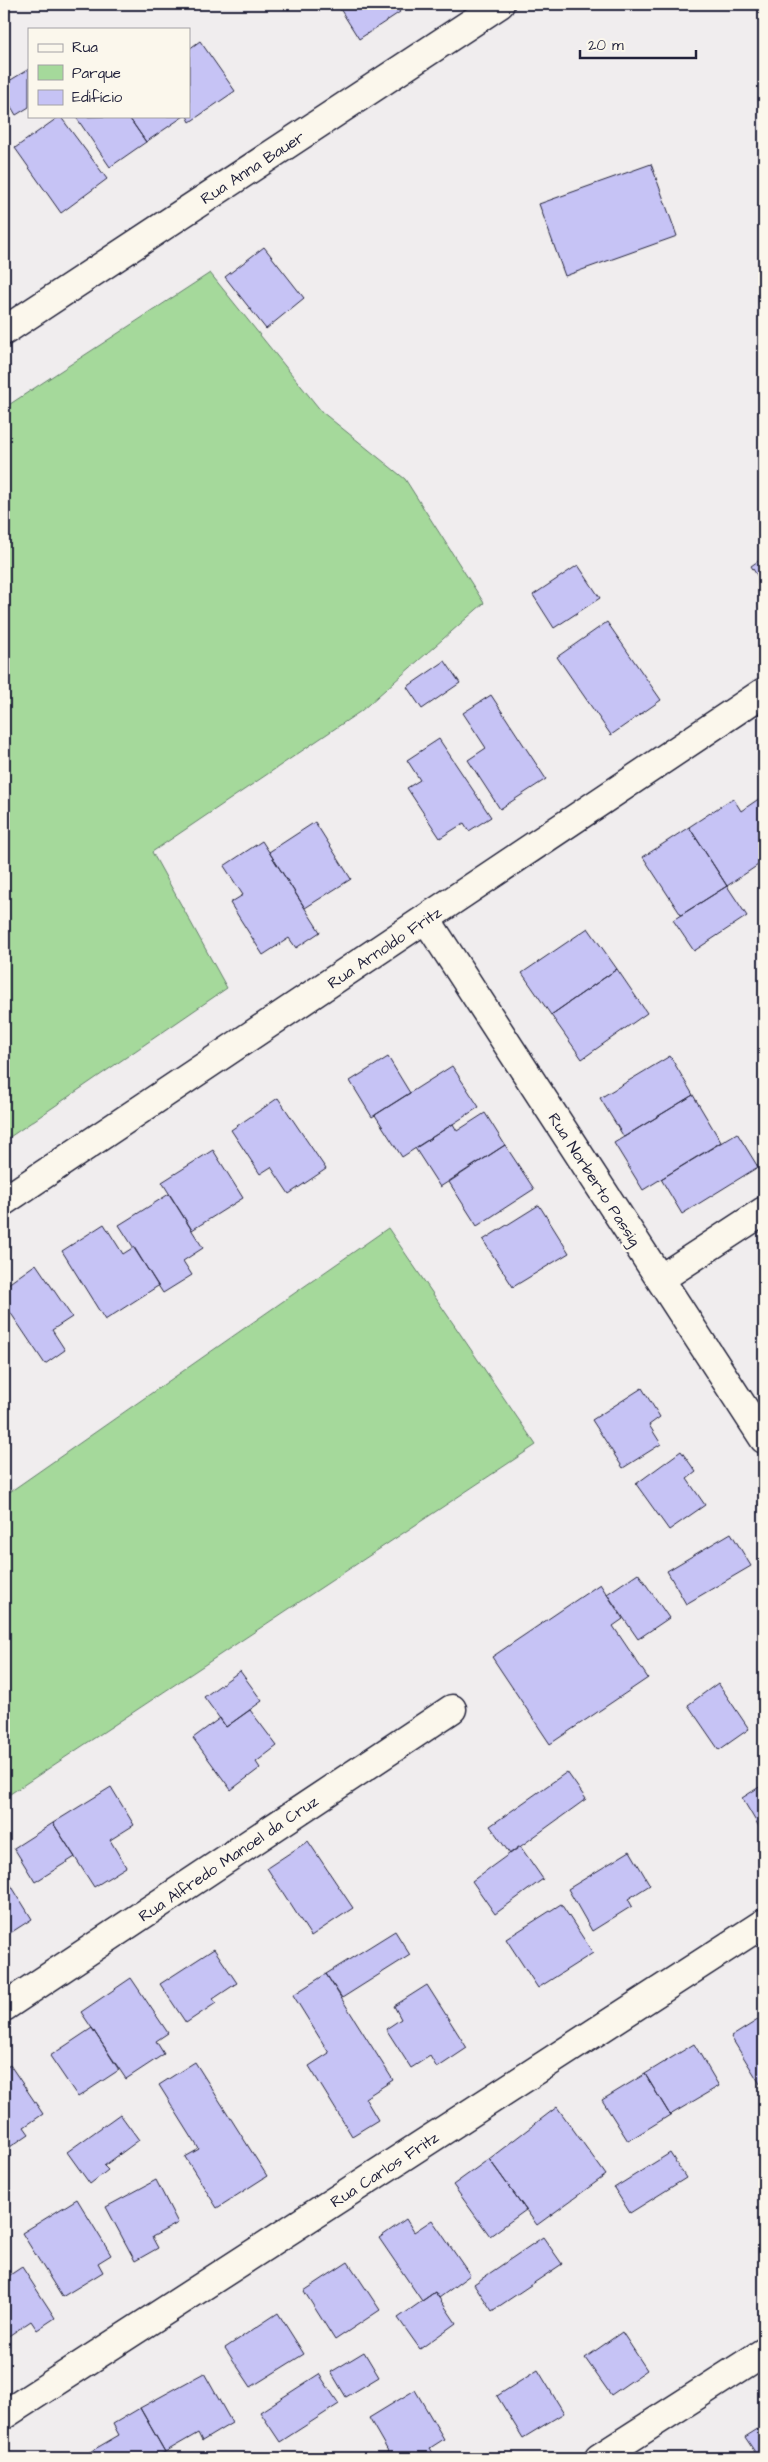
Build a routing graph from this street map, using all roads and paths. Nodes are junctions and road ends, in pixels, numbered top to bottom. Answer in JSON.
{"nodes":[{"id":1,"x":500,"y":4,"type":"edge"},
{"id":2,"x":4,"y":331,"type":"edge"},
{"id":3,"x":764,"y":692,"type":"edge"},
{"id":4,"x":426,"y":919,"type":"junction"},
{"id":5,"x":4,"y":1201,"type":"edge"},
{"id":6,"x":764,"y":1210,"type":"edge"},
{"id":7,"x":660,"y":1279,"type":"junction"},
{"id":8,"x":764,"y":1440,"type":"edge"},
{"id":9,"x":452,"y":1709,"type":"dead end"},
{"id":10,"x":764,"y":1923,"type":"edge"},
{"id":11,"x":4,"y":2007,"type":"edge"},
{"id":12,"x":764,"y":2352,"type":"edge"},
{"id":13,"x":4,"y":2415,"type":"edge"},
{"id":14,"x":599,"y":2458,"type":"edge"}],
"edges":[{"from":1,"to":2,"type":"street","name":"Rua Anna Bauer"},
{"from":3,"to":4,"type":"street","name":"Rua Arnoldo Fritz"},
{"from":4,"to":5,"type":"street","name":"Rua Arnoldo Fritz"},
{"from":4,"to":7,"type":"street","name":"Rua Norberto Passig"},
{"from":6,"to":7,"type":"street"},
{"from":7,"to":8,"type":"street","name":"Rua Norberto Passig"},
{"from":9,"to":11,"type":"street","name":"Rua Alfredo Manoel da Cruz"},
{"from":10,"to":13,"type":"street","name":"Rua Carlos Fritz"},
{"from":12,"to":14,"type":"street"}]}
